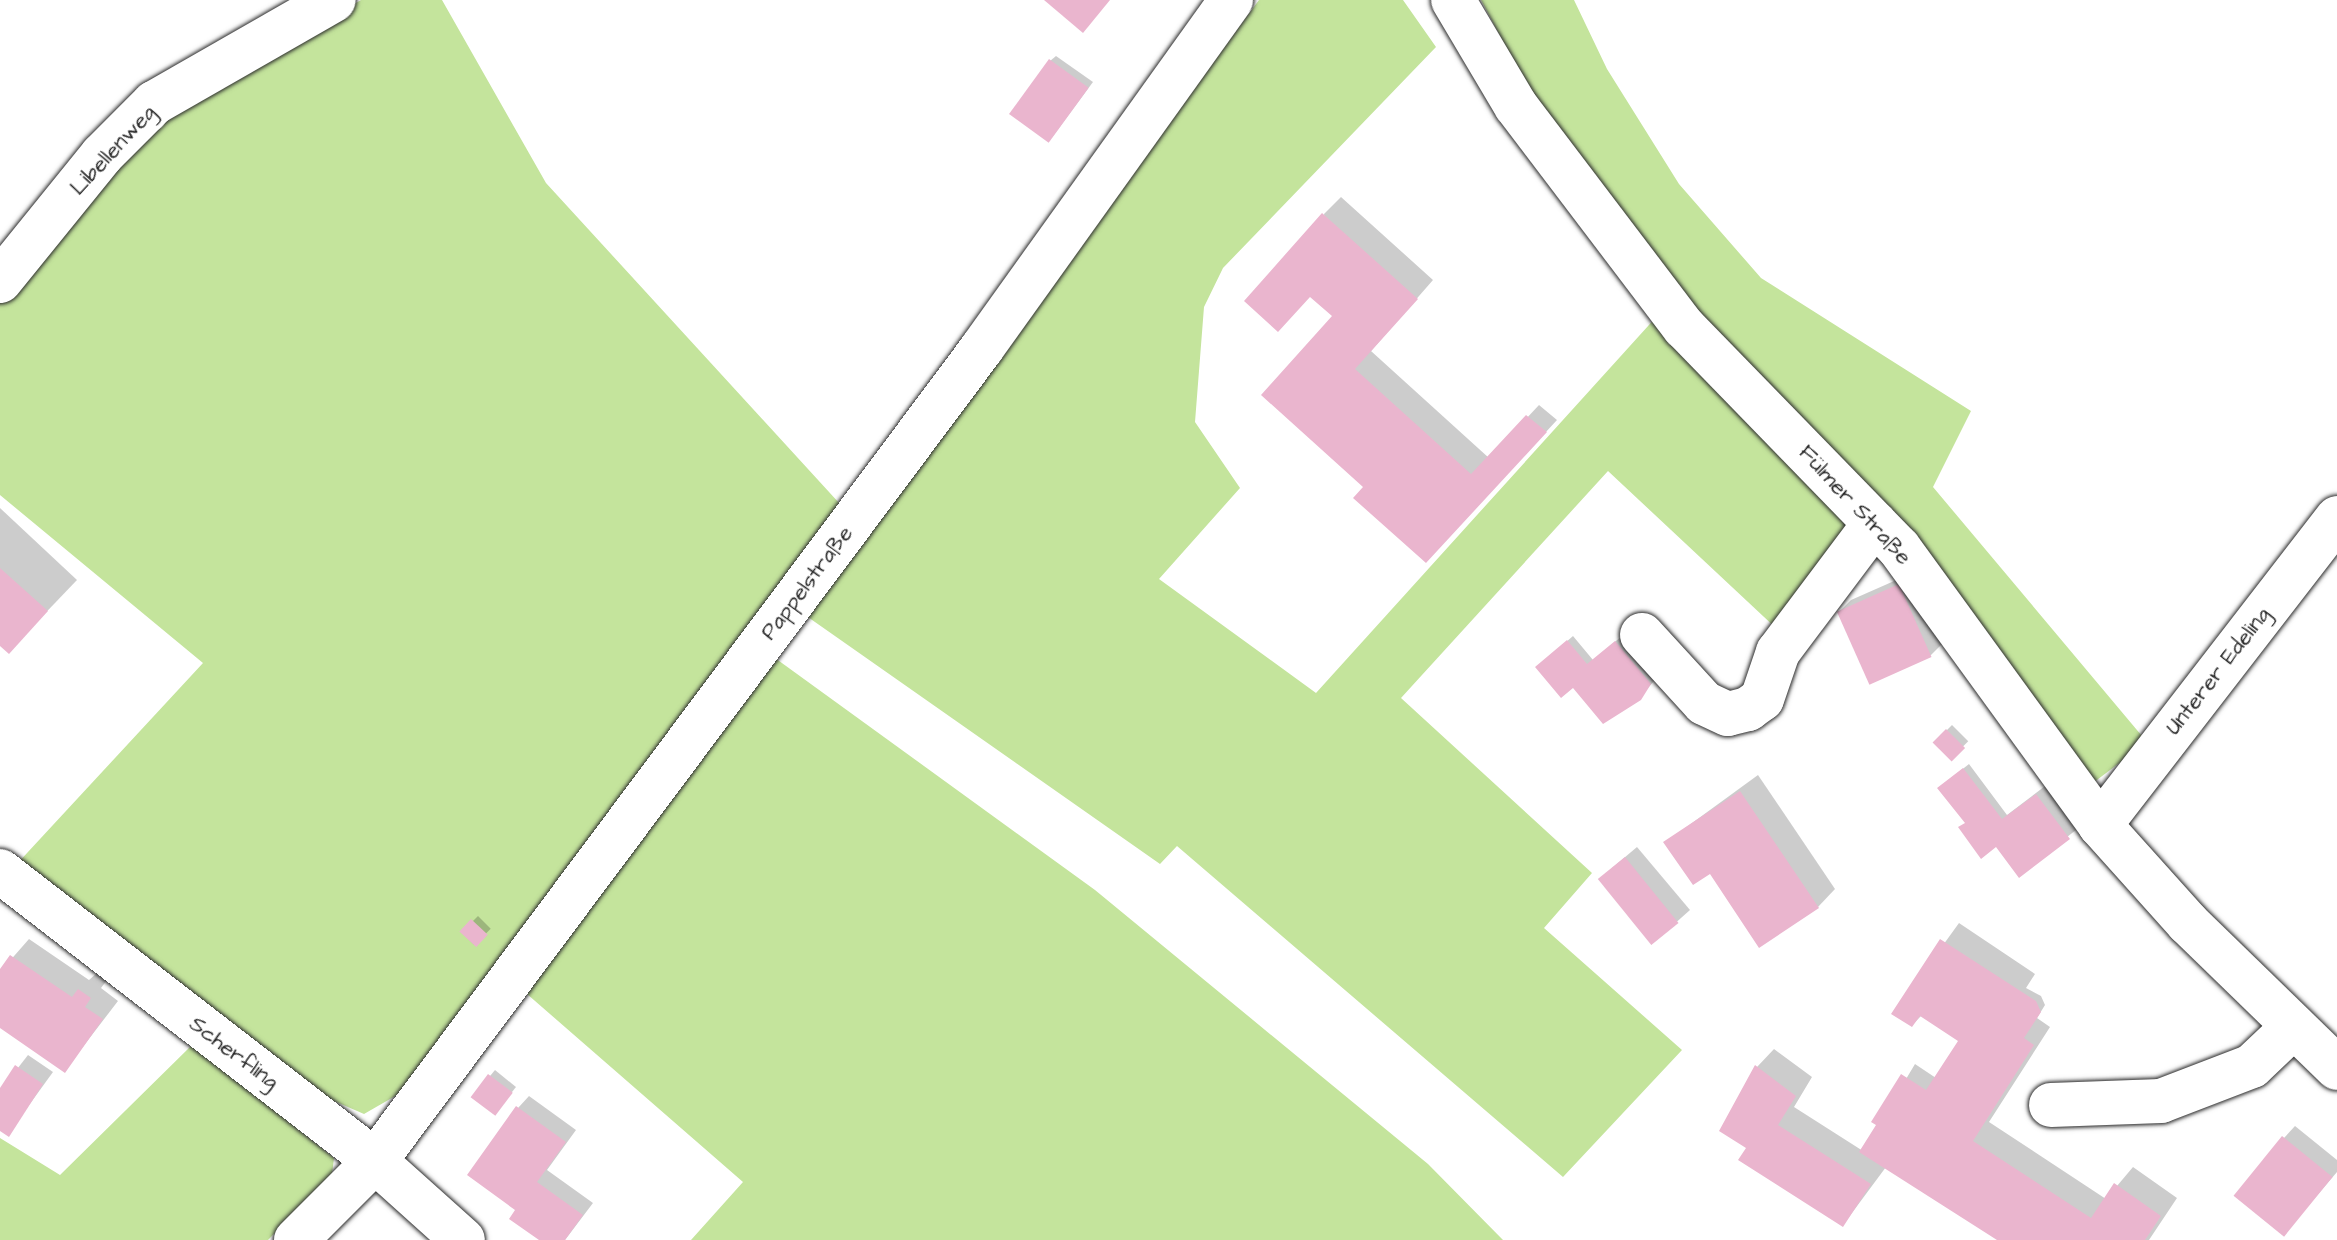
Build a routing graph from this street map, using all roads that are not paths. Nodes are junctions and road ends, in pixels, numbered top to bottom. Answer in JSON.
{"nodes":[{"id":1,"x":334,"y":0,"type":"edge"},
{"id":2,"x":1231,"y":0,"type":"edge"},
{"id":3,"x":1453,"y":0,"type":"edge"},
{"id":4,"x":0,"y":281,"type":"edge"},
{"id":5,"x":2337,"y":518,"type":"edge"},
{"id":6,"x":1875,"y":523,"type":"junction"},
{"id":7,"x":1642,"y":635,"type":"dead end"},
{"id":8,"x":2100,"y":825,"type":"junction"},
{"id":9,"x":7,"y":889,"type":"edge"},
{"id":10,"x":2292,"y":1028,"type":"junction"},
{"id":11,"x":2337,"y":1068,"type":"edge"},
{"id":12,"x":2051,"y":1105,"type":"dead end"},
{"id":13,"x":375,"y":1161,"type":"junction"},
{"id":14,"x":296,"y":1240,"type":"edge"},
{"id":15,"x":463,"y":1240,"type":"edge"}],
"edges":[{"from":1,"to":4,"type":"street","name":"Libellenweg"},
{"from":2,"to":13,"type":"street","name":"Pappelstraße"},
{"from":3,"to":6,"type":"street","name":"Fülmer Straße"},
{"from":5,"to":8,"type":"street","name":"Unterer Edeling"},
{"from":6,"to":7,"type":"street"},
{"from":6,"to":8,"type":"street","name":"Fülmer Straße"},
{"from":8,"to":10,"type":"street","name":"Fülmer Straße"},
{"from":9,"to":13,"type":"street","name":"Scherfling"},
{"from":10,"to":11,"type":"street","name":"Fülmer Straße"},
{"from":10,"to":12,"type":"street"},
{"from":13,"to":14,"type":"street","name":"Pappelstraße"},
{"from":13,"to":15,"type":"street","name":"Scherfling"}]}
